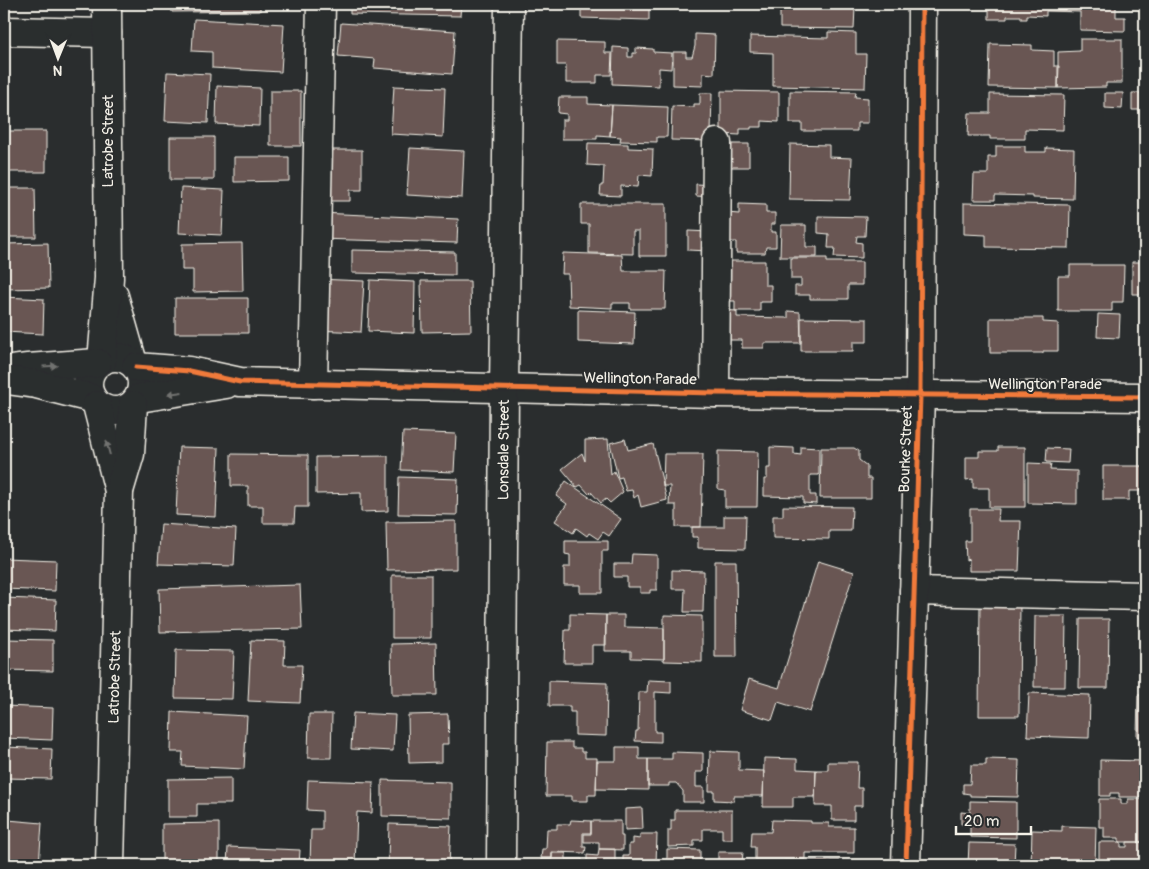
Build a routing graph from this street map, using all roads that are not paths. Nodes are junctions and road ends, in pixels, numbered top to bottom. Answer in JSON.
{"nodes":[{"id":1,"x":107,"y":4,"type":"edge"},
{"id":2,"x":321,"y":4,"type":"edge"},
{"id":3,"x":509,"y":4,"type":"edge"},
{"id":4,"x":922,"y":4,"type":"edge"},
{"id":5,"x":4,"y":31,"type":"edge"},
{"id":6,"x":107,"y":33,"type":"junction"},
{"id":7,"x":717,"y":143,"type":"dead end"},
{"id":8,"x":109,"y":278,"type":"junction"},
{"id":9,"x":100,"y":362,"type":"junction"},
{"id":10,"x":134,"y":365,"type":"junction"},
{"id":11,"x":4,"y":371,"type":"edge"},
{"id":12,"x":4,"y":380,"type":"edge"},
{"id":13,"x":240,"y":382,"type":"junction"},
{"id":14,"x":313,"y":384,"type":"junction"},
{"id":15,"x":504,"y":388,"type":"junction"},
{"id":16,"x":715,"y":393,"type":"junction"},
{"id":17,"x":920,"y":396,"type":"junction"},
{"id":18,"x":1145,"y":397,"type":"edge"},
{"id":19,"x":94,"y":402,"type":"junction"},
{"id":20,"x":136,"y":402,"type":"junction"},
{"id":21,"x":119,"y":490,"type":"junction"},
{"id":22,"x":914,"y":591,"type":"junction"},
{"id":23,"x":1145,"y":596,"type":"edge"},
{"id":24,"x":110,"y":865,"type":"edge"},
{"id":25,"x":501,"y":865,"type":"edge"},
{"id":26,"x":906,"y":865,"type":"edge"}],
"edges":[{"from":1,"to":6,"type":"street","name":"Latrobe Street"},
{"from":2,"to":14,"type":"street"},
{"from":3,"to":15,"type":"street","name":"Lonsdale Street"},
{"from":4,"to":17,"type":"street","name":"Bourke Street"},
{"from":5,"to":6,"type":"street"},
{"from":6,"to":8,"type":"street","name":"Latrobe Street"},
{"from":7,"to":16,"type":"street"},
{"from":8,"to":9,"type":"street","name":"Latrobe Street"},
{"from":8,"to":10,"type":"street","name":"Latrobe Street"},
{"from":9,"to":10,"type":"street"},
{"from":11,"to":9,"type":"street","one_way":true},
{"from":9,"to":19,"type":"street"},
{"from":10,"to":13,"type":"street","name":"Wellington Parade"},
{"from":10,"to":20,"type":"street"},
{"from":12,"to":19,"type":"street"},
{"from":13,"to":14,"type":"street","name":"Wellington Parade"},
{"from":13,"to":20,"type":"street","name":"Wellington Parade","one_way":true},
{"from":14,"to":15,"type":"street","name":"Wellington Parade"},
{"from":15,"to":16,"type":"street","name":"Wellington Parade"},
{"from":15,"to":25,"type":"street","name":"Lonsdale Street"},
{"from":16,"to":17,"type":"street","name":"Wellington Parade"},
{"from":17,"to":18,"type":"street","name":"Wellington Parade"},
{"from":17,"to":22,"type":"street","name":"Bourke Street"},
{"from":19,"to":20,"type":"street"},
{"from":21,"to":19,"type":"street","name":"Latrobe Street","one_way":true},
{"from":20,"to":21,"type":"street","name":"Latrobe Street"},
{"from":21,"to":24,"type":"street","name":"Latrobe Street"},
{"from":22,"to":23,"type":"street"},
{"from":22,"to":26,"type":"street","name":"Bourke Street"}]}
